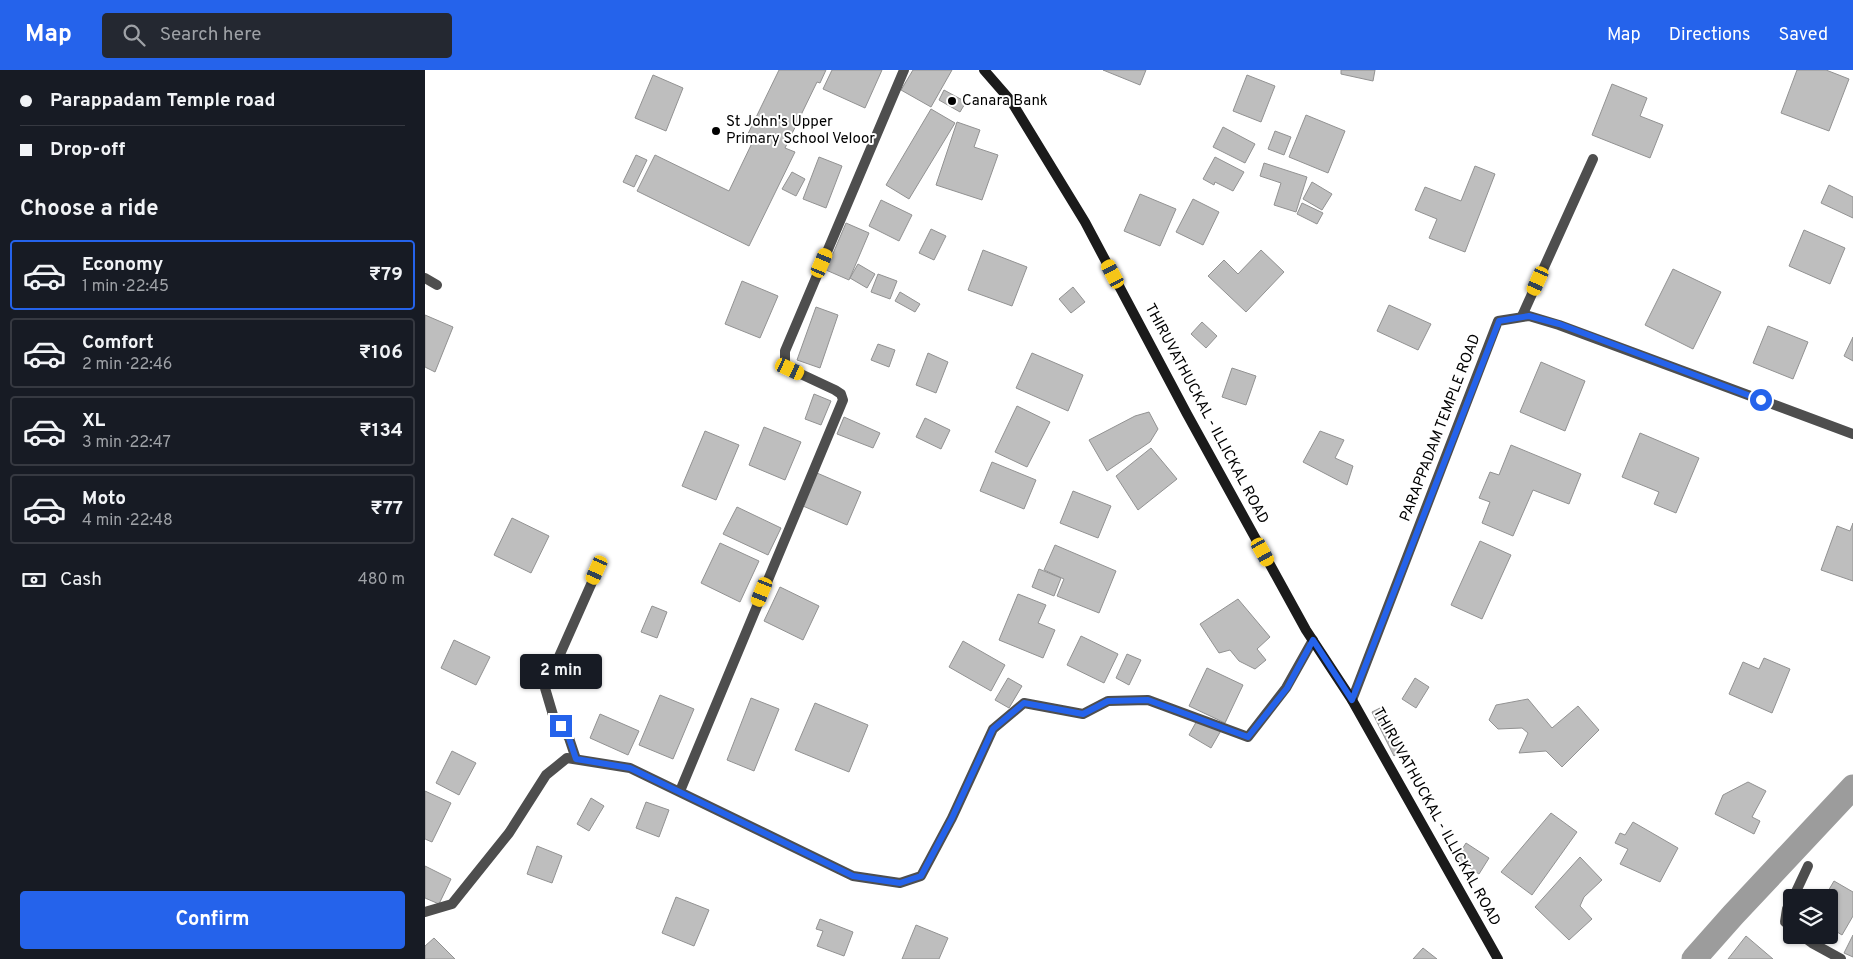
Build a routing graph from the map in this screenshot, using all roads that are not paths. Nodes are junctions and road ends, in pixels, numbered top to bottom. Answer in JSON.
{"nodes":[{"id":1,"x":904,"y":70,"type":"edge"},
{"id":2,"x":984,"y":70,"type":"edge"},
{"id":3,"x":1593,"y":159,"type":"dead end"},
{"id":4,"x":425,"y":278,"type":"edge"},
{"id":5,"x":437,"y":285,"type":"dead end"},
{"id":6,"x":1522,"y":316,"type":"junction"},
{"id":7,"x":1853,"y":434,"type":"edge"},
{"id":8,"x":597,"y":570,"type":"dead end"},
{"id":9,"x":1313,"y":640,"type":"junction"},
{"id":10,"x":1352,"y":700,"type":"junction"},
{"id":11,"x":576,"y":759,"type":"junction"},
{"id":12,"x":680,"y":792,"type":"junction"},
{"id":13,"x":1808,"y":866,"type":"dead end"},
{"id":14,"x":1797,"y":889,"type":"edge"},
{"id":15,"x":425,"y":912,"type":"edge"},
{"id":16,"x":1812,"y":944,"type":"edge"},
{"id":17,"x":1498,"y":959,"type":"edge"},
{"id":18,"x":1841,"y":959,"type":"edge"}],
"edges":[{"from":1,"to":12,"type":"street"},
{"from":2,"to":9,"type":"main road","name":"THIRUVATHUCKAL - ILLICKAL ROAD"},
{"from":3,"to":6,"type":"street"},
{"from":4,"to":5,"type":"street"},
{"from":6,"to":7,"type":"street","name":"PARAPPADAM TEMPLE ROAD"},
{"from":6,"to":10,"type":"street","name":"PARAPPADAM TEMPLE ROAD"},
{"from":8,"to":11,"type":"street"},
{"from":9,"to":10,"type":"main road","name":"THIRUVATHUCKAL - ILLICKAL ROAD"},
{"from":9,"to":12,"type":"street"},
{"from":10,"to":17,"type":"main road","name":"THIRUVATHUCKAL - ILLICKAL ROAD"},
{"from":11,"to":12,"type":"street"},
{"from":11,"to":15,"type":"street"},
{"from":13,"to":14,"type":"street"},
{"from":16,"to":18,"type":"street"}]}
